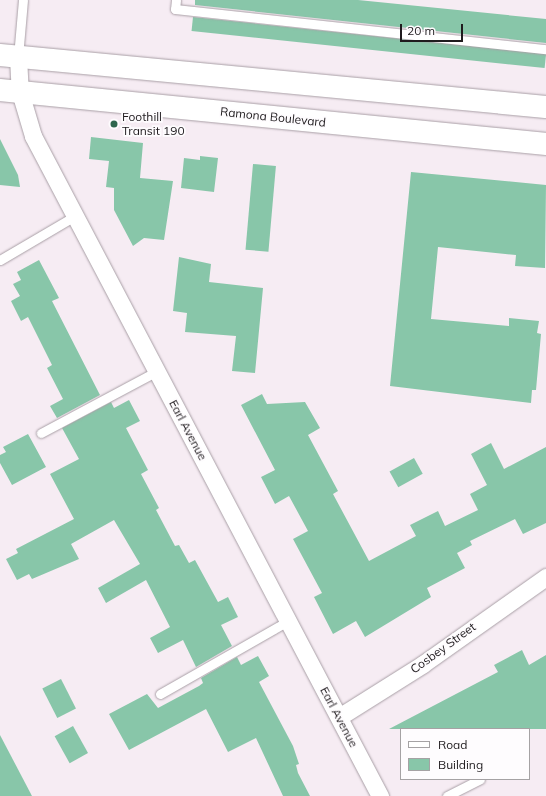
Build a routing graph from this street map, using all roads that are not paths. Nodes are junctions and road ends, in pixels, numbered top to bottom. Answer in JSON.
{"nodes":[{"id":1,"x":23,"y":0,"type":"edge"},
{"id":2,"x":176,"y":0,"type":"edge"},
{"id":3,"x":546,"y":49,"type":"edge"},
{"id":4,"x":9,"y":56,"type":"edge"},
{"id":5,"x":10,"y":91,"type":"edge"},
{"id":6,"x":546,"y":107,"type":"edge"},
{"id":7,"x":546,"y":144,"type":"edge"},
{"id":8,"x":75,"y":216,"type":"junction"},
{"id":9,"x":0,"y":260,"type":"edge"},
{"id":10,"x":157,"y":371,"type":"junction"},
{"id":11,"x":41,"y":433,"type":"dead end"},
{"id":12,"x":546,"y":577,"type":"edge"},
{"id":13,"x":288,"y":621,"type":"junction"},
{"id":14,"x":160,"y":694,"type":"dead end"},
{"id":15,"x":339,"y":717,"type":"junction"},
{"id":16,"x":478,"y":780,"type":"edge"},
{"id":17,"x":380,"y":796,"type":"edge"},
{"id":18,"x":447,"y":796,"type":"edge"}],
"edges":[{"from":1,"to":4,"type":"lane"},
{"from":2,"to":3,"type":"lane"},
{"from":4,"to":5,"type":"street","name":"Earl Avenue"},
{"from":4,"to":6,"type":"main road"},
{"from":5,"to":7,"type":"main road","name":"Ramona Boulevard"},
{"from":5,"to":8,"type":"street","name":"Earl Avenue"},
{"from":8,"to":9,"type":"lane"},
{"from":8,"to":10,"type":"street","name":"Earl Avenue"},
{"from":10,"to":11,"type":"lane"},
{"from":10,"to":13,"type":"street","name":"Earl Avenue"},
{"from":12,"to":15,"type":"street","name":"Cosbey Street"},
{"from":13,"to":14,"type":"lane"},
{"from":13,"to":15,"type":"street","name":"Earl Avenue"},
{"from":15,"to":17,"type":"street","name":"Earl Avenue"},
{"from":16,"to":18,"type":"lane"}]}
